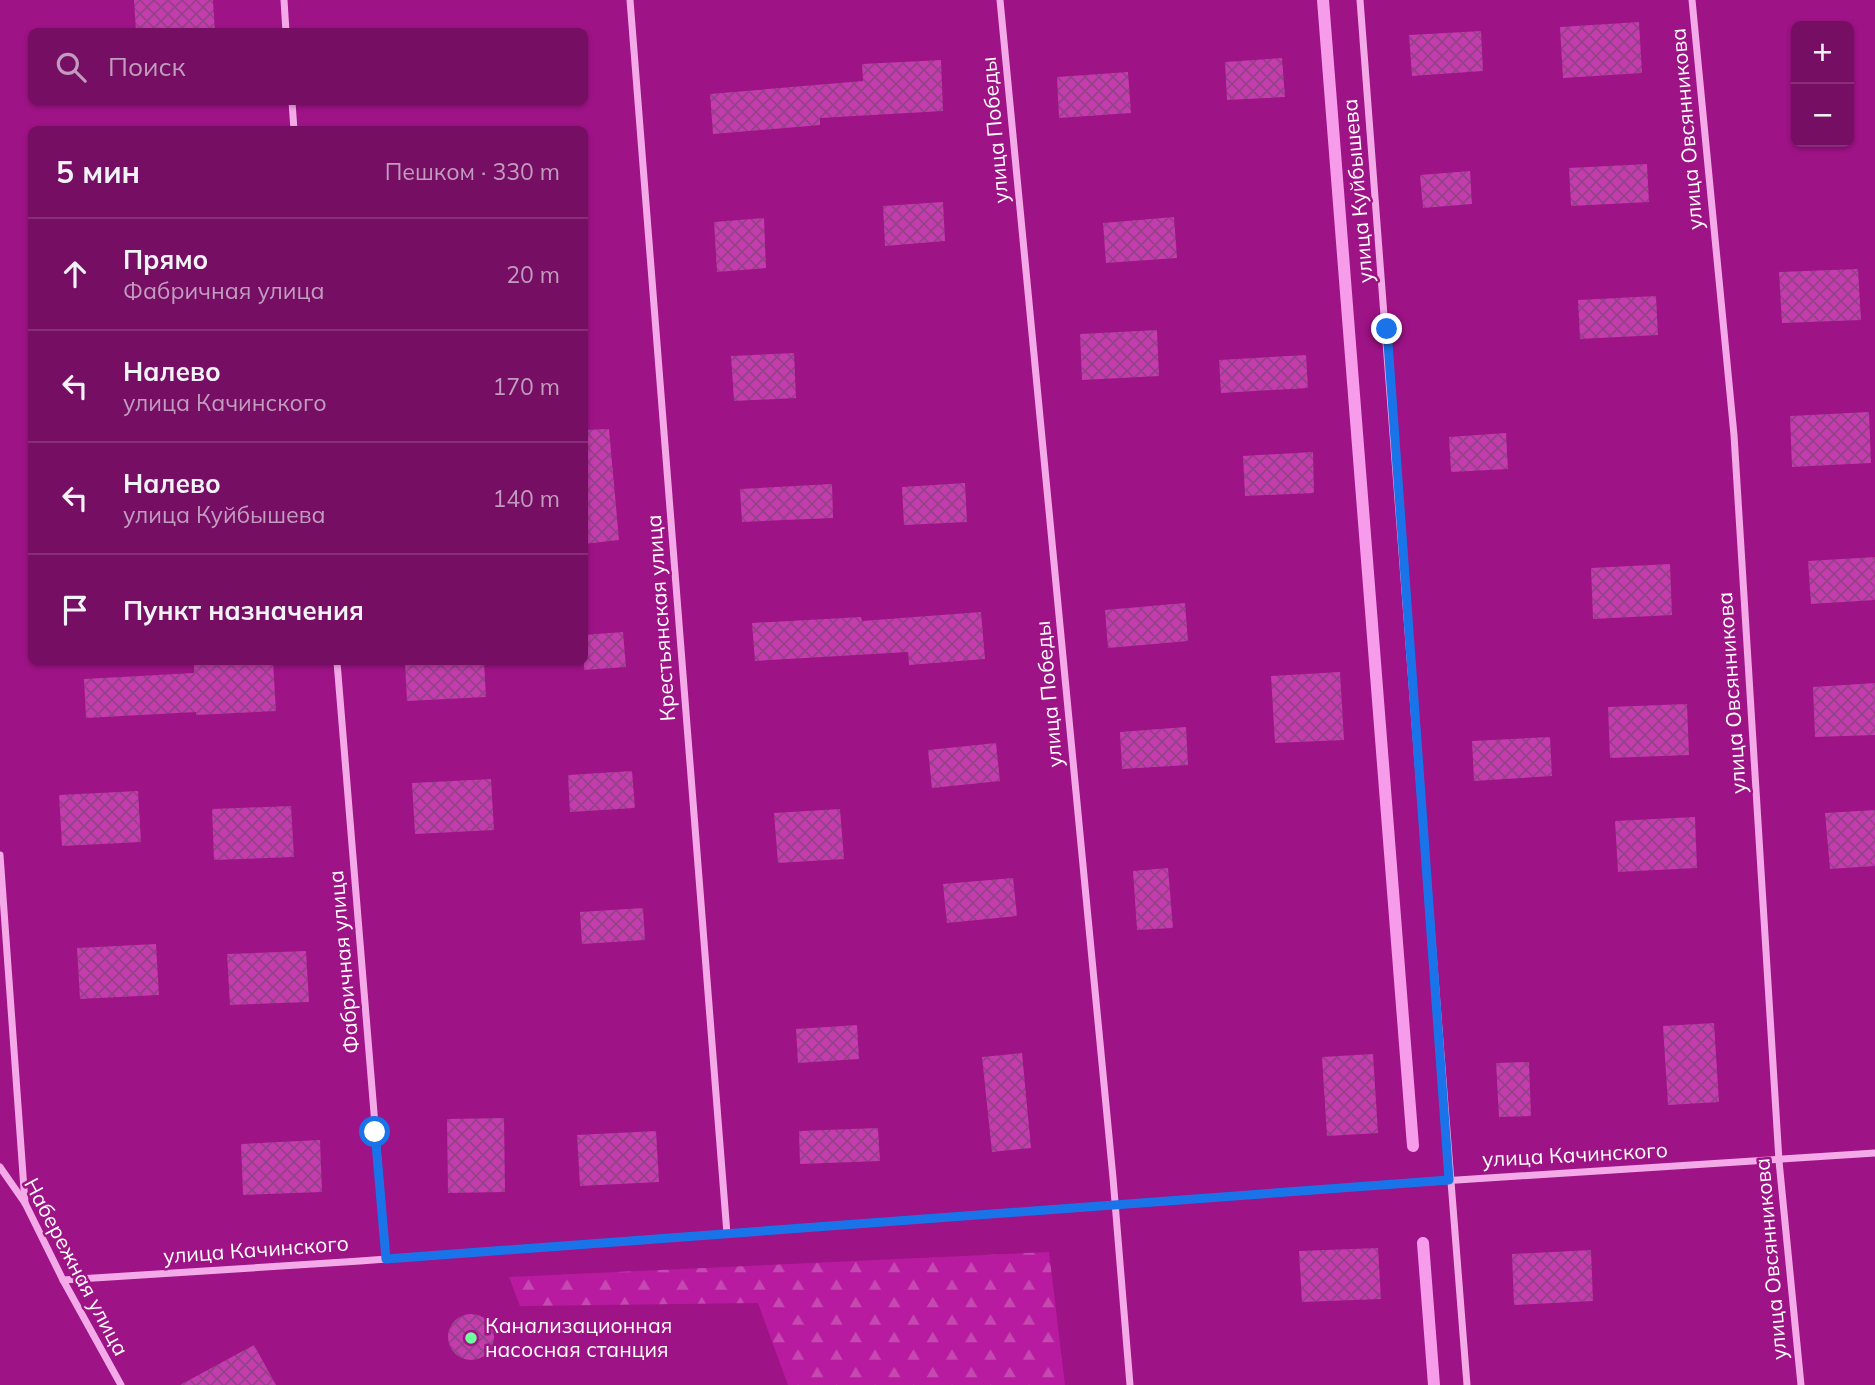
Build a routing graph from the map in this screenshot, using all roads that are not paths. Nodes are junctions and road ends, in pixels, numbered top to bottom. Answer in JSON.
{"nodes":[{"id":1,"x":284,"y":0,"type":"edge"},
{"id":2,"x":630,"y":0,"type":"edge"},
{"id":3,"x":1000,"y":0,"type":"edge"},
{"id":4,"x":1360,"y":0,"type":"edge"},
{"id":5,"x":1692,"y":0,"type":"edge"},
{"id":6,"x":286,"y":28,"type":"edge"},
{"id":7,"x":292,"y":105,"type":"edge"},
{"id":8,"x":294,"y":126,"type":"edge"},
{"id":9,"x":337,"y":665,"type":"edge"},
{"id":10,"x":0,"y":855,"type":"edge"},
{"id":11,"x":3,"y":938,"type":"edge"},
{"id":12,"x":1875,"y":1153,"type":"edge"},
{"id":13,"x":1779,"y":1161,"type":"junction"},
{"id":14,"x":0,"y":1167,"type":"edge"},
{"id":15,"x":1449,"y":1180,"type":"junction"},
{"id":16,"x":25,"y":1203,"type":"junction"},
{"id":17,"x":1116,"y":1206,"type":"junction"},
{"id":18,"x":727,"y":1234,"type":"junction"},
{"id":19,"x":386,"y":1259,"type":"junction"},
{"id":20,"x":63,"y":1280,"type":"junction"},
{"id":21,"x":121,"y":1385,"type":"edge"},
{"id":22,"x":1130,"y":1385,"type":"edge"},
{"id":23,"x":1467,"y":1385,"type":"edge"},
{"id":24,"x":1801,"y":1385,"type":"edge"}],
"edges":[{"from":1,"to":6,"type":"street"},
{"from":2,"to":18,"type":"street","name":"Крестьянская улица"},
{"from":3,"to":17,"type":"street","name":"улица Победы"},
{"from":4,"to":15,"type":"street","name":"улица Куйбышева"},
{"from":5,"to":13,"type":"street","name":"улица Овсянникова"},
{"from":7,"to":8,"type":"street"},
{"from":9,"to":19,"type":"street","name":"Фабричная улица"},
{"from":10,"to":11,"type":"street"},
{"from":11,"to":16,"type":"street"},
{"from":12,"to":13,"type":"street","name":"улица Качинского"},
{"from":13,"to":15,"type":"street","name":"улица Качинского"},
{"from":13,"to":24,"type":"street","name":"улица Овсянникова"},
{"from":14,"to":16,"type":"street","name":"Набережная улица"},
{"from":15,"to":17,"type":"street","name":"улица Качинского"},
{"from":15,"to":23,"type":"street","name":"улица Куйбышева"},
{"from":16,"to":20,"type":"street","name":"Набережная улица"},
{"from":17,"to":18,"type":"street","name":"улица Качинского"},
{"from":17,"to":22,"type":"street","name":"улица Победы"},
{"from":18,"to":19,"type":"street","name":"улица Качинского"},
{"from":19,"to":20,"type":"street","name":"улица Качинского"},
{"from":20,"to":21,"type":"street","name":"Набережная улица"}]}
